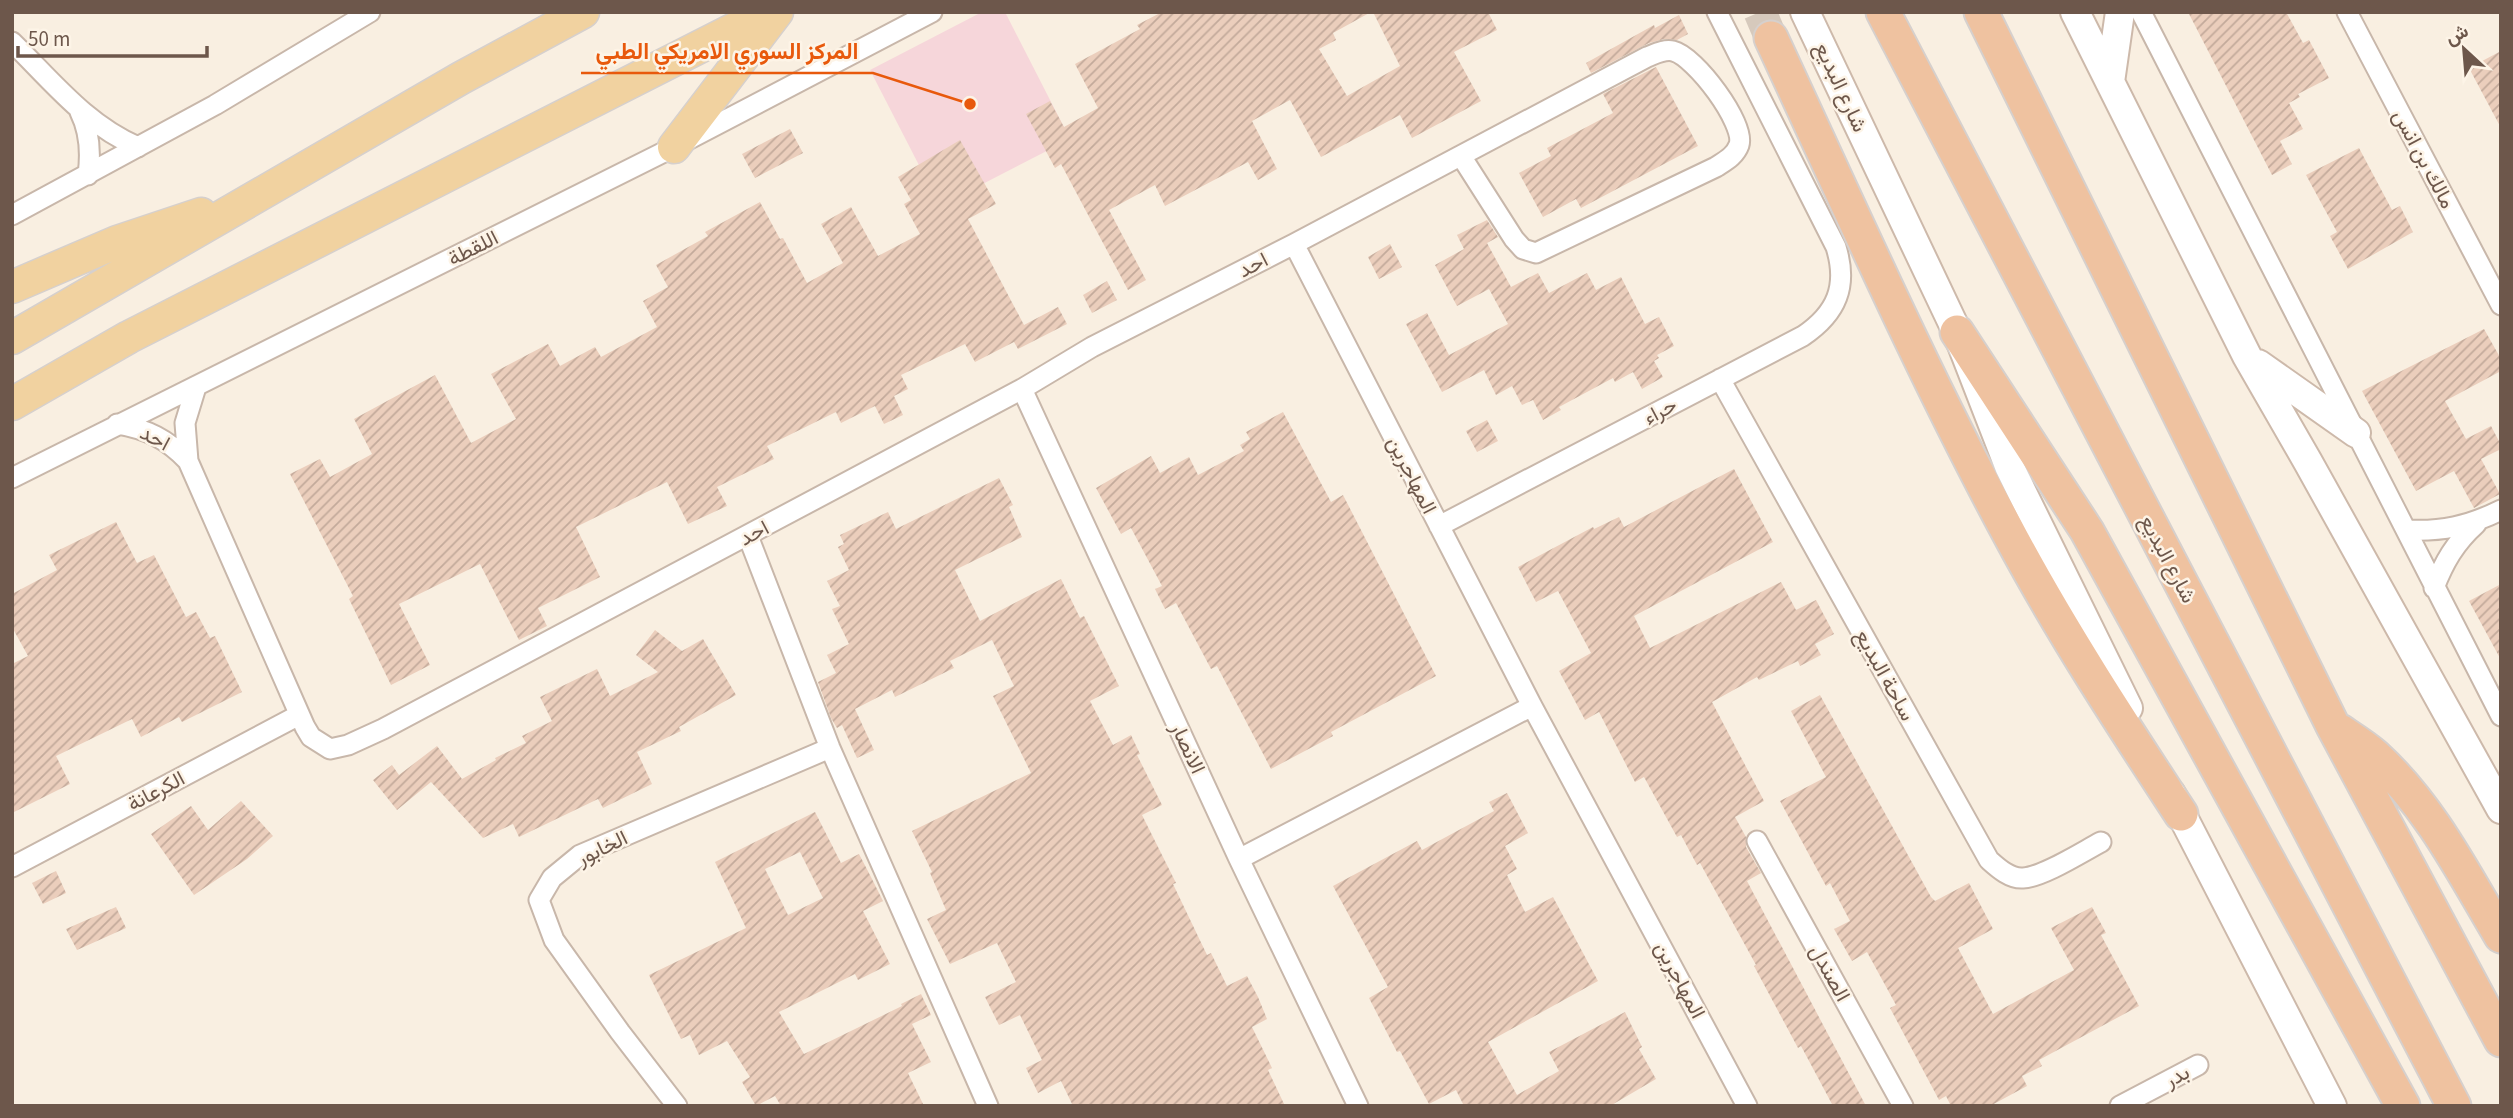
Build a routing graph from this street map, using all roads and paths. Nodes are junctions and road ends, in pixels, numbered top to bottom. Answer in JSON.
{"nodes":[{"id":1,"x":583,"y":12,"type":"edge"},
{"id":2,"x":731,"y":12,"type":"edge"},
{"id":3,"x":768,"y":12,"type":"edge"},
{"id":4,"x":777,"y":12,"type":"edge"},
{"id":5,"x":932,"y":12,"type":"edge"},
{"id":6,"x":1717,"y":12,"type":"edge"},
{"id":7,"x":1805,"y":12,"type":"edge"},
{"id":8,"x":1883,"y":12,"type":"edge"},
{"id":9,"x":1981,"y":12,"type":"edge"},
{"id":10,"x":2075,"y":12,"type":"edge"},
{"id":11,"x":2120,"y":12,"type":"edge"},
{"id":12,"x":2141,"y":12,"type":"edge"},
{"id":13,"x":2347,"y":12,"type":"edge"},
{"id":14,"x":363,"y":15,"type":"edge"},
{"id":15,"x":1771,"y":38,"type":"tunnel mouth"},
{"id":16,"x":12,"y":42,"type":"edge"},
{"id":17,"x":687,"y":52,"type":"junction"},
{"id":18,"x":2110,"y":82,"type":"junction"},
{"id":19,"x":78,"y":108,"type":"junction"},
{"id":20,"x":138,"y":147,"type":"junction"},
{"id":21,"x":674,"y":147,"type":"junction"},
{"id":22,"x":1461,"y":156,"type":"junction"},
{"id":23,"x":88,"y":175,"type":"junction"},
{"id":24,"x":266,"y":193,"type":"junction"},
{"id":25,"x":12,"y":215,"type":"edge"},
{"id":26,"x":1294,"y":244,"type":"junction"},
{"id":27,"x":2495,"y":280,"type":"edge"},
{"id":28,"x":12,"y":286,"type":"edge"},
{"id":29,"x":2501,"y":305,"type":"edge"},
{"id":30,"x":1957,"y":332,"type":"junction"},
{"id":31,"x":12,"y":338,"type":"edge"},
{"id":32,"x":2247,"y":356,"type":"junction"},
{"id":33,"x":1720,"y":379,"type":"junction"},
{"id":34,"x":196,"y":387,"type":"junction"},
{"id":35,"x":1021,"y":389,"type":"junction"},
{"id":36,"x":12,"y":404,"type":"edge"},
{"id":37,"x":117,"y":424,"type":"junction"},
{"id":38,"x":2356,"y":433,"type":"junction"},
{"id":39,"x":188,"y":461,"type":"junction"},
{"id":40,"x":12,"y":478,"type":"edge"},
{"id":41,"x":2501,"y":510,"type":"edge"},
{"id":42,"x":2479,"y":521,"type":"junction"},
{"id":43,"x":1439,"y":526,"type":"junction"},
{"id":44,"x":2406,"y":530,"type":"junction"},
{"id":45,"x":748,"y":536,"type":"junction"},
{"id":46,"x":2434,"y":588,"type":"junction"},
{"id":47,"x":1532,"y":706,"type":"junction"},
{"id":48,"x":299,"y":715,"type":"junction"},
{"id":49,"x":2501,"y":716,"type":"edge"},
{"id":50,"x":2333,"y":726,"type":"junction"},
{"id":51,"x":830,"y":748,"type":"junction"},
{"id":52,"x":2501,"y":809,"type":"edge"},
{"id":53,"x":2181,"y":814,"type":"junction"},
{"id":54,"x":1757,"y":841,"type":"dead end"},
{"id":55,"x":2101,"y":842,"type":"dead end"},
{"id":56,"x":1239,"y":859,"type":"junction"},
{"id":57,"x":12,"y":867,"type":"edge"},
{"id":58,"x":2501,"y":936,"type":"edge"},
{"id":59,"x":2501,"y":1040,"type":"edge"},
{"id":60,"x":2198,"y":1065,"type":"dead end"},
{"id":61,"x":677,"y":1106,"type":"edge"},
{"id":62,"x":988,"y":1106,"type":"edge"},
{"id":63,"x":1358,"y":1106,"type":"edge"},
{"id":64,"x":1747,"y":1106,"type":"edge"},
{"id":65,"x":1903,"y":1106,"type":"edge"},
{"id":66,"x":2120,"y":1106,"type":"edge"},
{"id":67,"x":2332,"y":1106,"type":"edge"},
{"id":68,"x":2403,"y":1106,"type":"edge"},
{"id":69,"x":2454,"y":1106,"type":"edge"}],
"edges":[{"from":1,"to":24,"type":"main road"},
{"from":2,"to":17,"type":"main road"},
{"from":3,"to":17,"type":"main road"},
{"from":4,"to":21,"type":"main road"},
{"from":5,"to":21,"type":"street","name":"اللقطة"},
{"from":6,"to":33,"type":"street","name":"حراء"},
{"from":7,"to":30,"type":"main road","name":"شارع البديع"},
{"from":8,"to":69,"type":"highway","name":"شارع البديع"},
{"from":9,"to":50,"type":"highway"},
{"from":10,"to":18,"type":"main road"},
{"from":11,"to":18,"type":"main road"},
{"from":12,"to":38,"type":"street"},
{"from":13,"to":27,"type":"street","name":"مالك بن انس"},
{"from":14,"to":20,"type":"street"},
{"from":15,"to":53,"type":"highway"},
{"from":16,"to":19,"type":"street"},
{"from":17,"to":36,"type":"main road"},
{"from":18,"to":32,"type":"main road"},
{"from":19,"to":20,"type":"street"},
{"from":19,"to":23,"type":"street"},
{"from":20,"to":23,"type":"street"},
{"from":21,"to":34,"type":"street","name":"اللقطة"},
{"from":22,"to":22,"type":"street","name":"احد"},
{"from":22,"to":26,"type":"street","name":"احد"},
{"from":23,"to":25,"type":"street"},
{"from":24,"to":28,"type":"main road"},
{"from":24,"to":31,"type":"main road"},
{"from":26,"to":35,"type":"street","name":"احد"},
{"from":26,"to":43,"type":"street","name":"المهاجرين"},
{"from":27,"to":29,"type":"street","name":"مالك بن انس"},
{"from":30,"to":53,"type":"main road","name":"شارع البديع"},
{"from":30,"to":68,"type":"highway"},
{"from":32,"to":38,"type":"main road"},
{"from":32,"to":52,"type":"main road"},
{"from":33,"to":43,"type":"street","name":"حراء"},
{"from":33,"to":55,"type":"street","name":"ساحة البديع"},
{"from":34,"to":37,"type":"street","name":"اللقطة"},
{"from":34,"to":39,"type":"street","name":"احد"},
{"from":35,"to":45,"type":"street","name":"احد"},
{"from":35,"to":56,"type":"street","name":"الانصار"},
{"from":37,"to":39,"type":"street","name":"احد"},
{"from":37,"to":40,"type":"street","name":"اللقطة"},
{"from":38,"to":44,"type":"street"},
{"from":39,"to":48,"type":"street","name":"احد"},
{"from":41,"to":42,"type":"street"},
{"from":42,"to":44,"type":"street"},
{"from":42,"to":46,"type":"street"},
{"from":43,"to":47,"type":"street","name":"المهاجرين"},
{"from":44,"to":46,"type":"street"},
{"from":45,"to":48,"type":"street","name":"احد"},
{"from":45,"to":51,"type":"street"},
{"from":46,"to":49,"type":"street"},
{"from":47,"to":56,"type":"street"},
{"from":47,"to":64,"type":"street","name":"المهاجرين"},
{"from":48,"to":57,"type":"street","name":"الكرعانة"},
{"from":50,"to":58,"type":"highway"},
{"from":50,"to":59,"type":"highway"},
{"from":51,"to":61,"type":"street","name":"الخابور"},
{"from":51,"to":62,"type":"street"},
{"from":53,"to":67,"type":"main road","name":"شارع البديع"},
{"from":54,"to":65,"type":"street","name":"الصندل"},
{"from":56,"to":63,"type":"street","name":"الانصار"},
{"from":60,"to":66,"type":"street","name":"بدر"}]}
